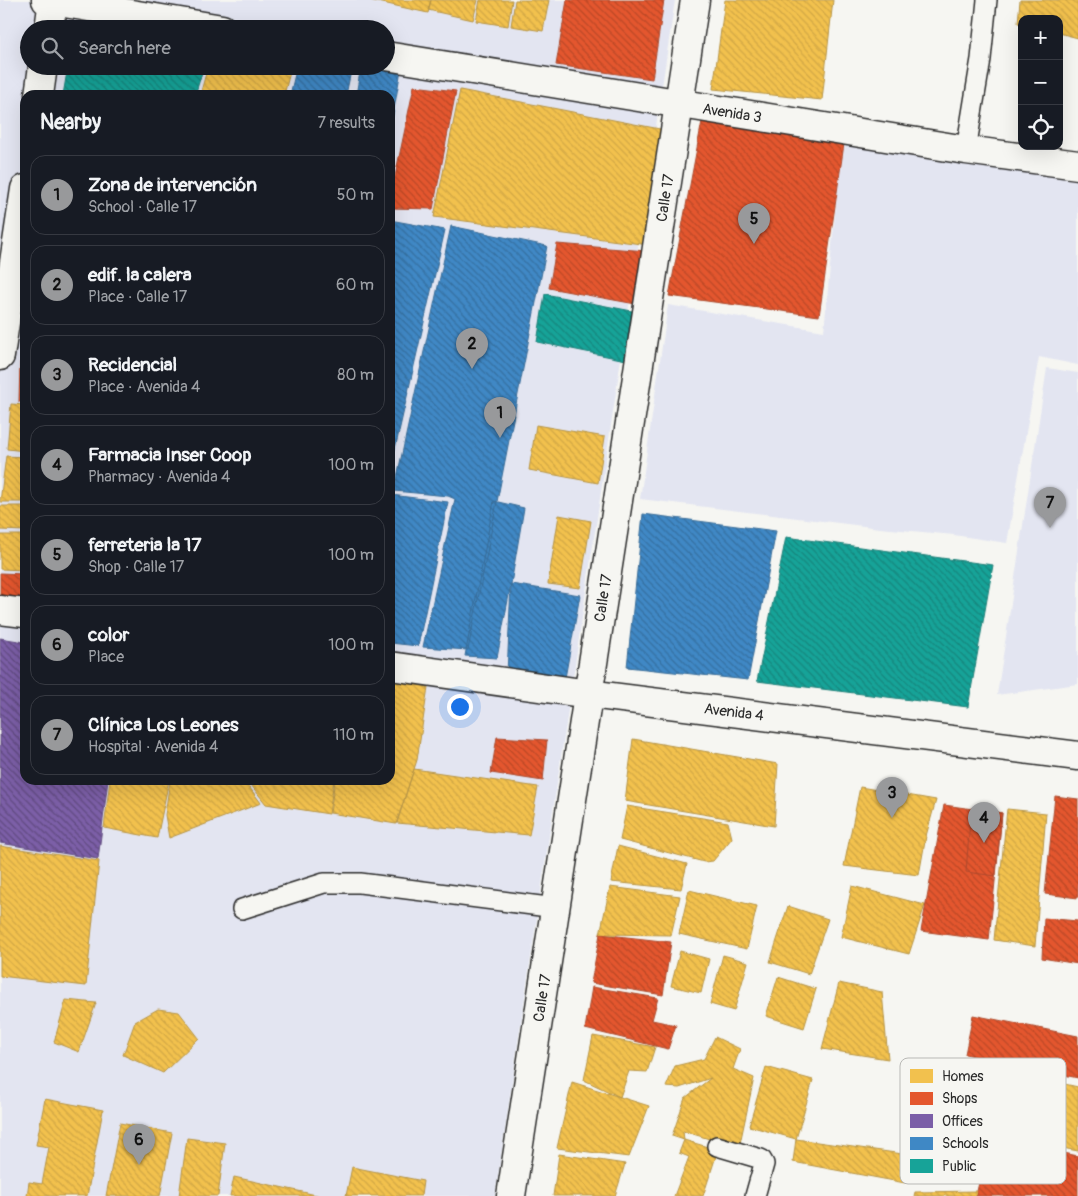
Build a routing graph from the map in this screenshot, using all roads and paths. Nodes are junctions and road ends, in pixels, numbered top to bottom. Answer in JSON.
{"nodes":[{"id":1,"x":51,"y":0,"type":"edge"},
{"id":2,"x":695,"y":0,"type":"edge"},
{"id":3,"x":987,"y":0,"type":"edge"},
{"id":4,"x":50,"y":20,"type":"edge"},
{"id":5,"x":169,"y":20,"type":"edge"},
{"id":6,"x":395,"y":58,"type":"edge"},
{"id":7,"x":42,"y":75,"type":"edge"},
{"id":8,"x":40,"y":90,"type":"edge"},
{"id":9,"x":679,"y":105,"type":"junction"},
{"id":10,"x":966,"y":150,"type":"junction"},
{"id":11,"x":1078,"y":164,"type":"edge"},
{"id":12,"x":20,"y":222,"type":"edge"},
{"id":13,"x":0,"y":356,"type":"edge"},
{"id":14,"x":0,"y":610,"type":"edge"},
{"id":15,"x":20,"y":612,"type":"edge"},
{"id":16,"x":395,"y":667,"type":"edge"},
{"id":17,"x":589,"y":694,"type":"junction"},
{"id":18,"x":1078,"y":756,"type":"edge"},
{"id":19,"x":556,"y":908,"type":"junction"},
{"id":20,"x":242,"y":909,"type":"dead end"},
{"id":21,"x":717,"y":1146,"type":"dead end"},
{"id":22,"x":511,"y":1196,"type":"edge"},
{"id":23,"x":755,"y":1196,"type":"edge"}],
"edges":[{"from":1,"to":4,"type":"street"},
{"from":1,"to":5,"type":"street"},
{"from":2,"to":9,"type":"street","name":"Calle 17"},
{"from":3,"to":10,"type":"lane"},
{"from":6,"to":9,"type":"street","name":"Avenida 3"},
{"from":7,"to":8,"type":"street"},
{"from":9,"to":10,"type":"street","name":"Avenida 3"},
{"from":9,"to":17,"type":"street","name":"Calle 17"},
{"from":10,"to":11,"type":"street","name":"Avenida 3"},
{"from":12,"to":13,"type":"street"},
{"from":14,"to":15,"type":"street"},
{"from":16,"to":17,"type":"street","name":"Avenida 4"},
{"from":17,"to":18,"type":"street","name":"Avenida 4"},
{"from":17,"to":19,"type":"street","name":"Calle 17"},
{"from":19,"to":20,"type":"lane"},
{"from":19,"to":22,"type":"street","name":"Calle 17"},
{"from":21,"to":23,"type":"lane"}]}
